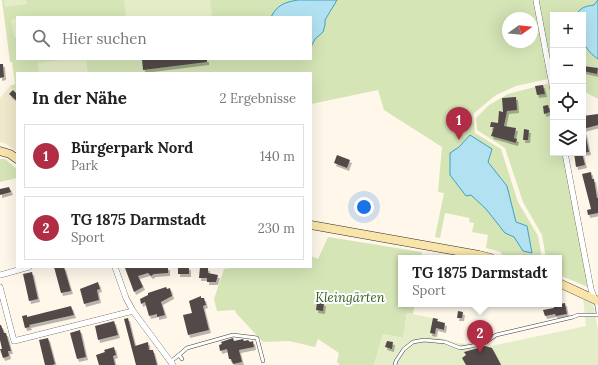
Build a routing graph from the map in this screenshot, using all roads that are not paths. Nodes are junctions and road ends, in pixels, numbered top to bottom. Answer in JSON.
{"nodes":[{"id":1,"x":536,"y":0,"type":"edge"},
{"id":2,"x":552,"y":84,"type":"edge"},
{"id":3,"x":0,"y":151,"type":"edge"},
{"id":4,"x":566,"y":156,"type":"edge"},
{"id":5,"x":16,"y":158,"type":"edge"},
{"id":6,"x":312,"y":225,"type":"edge"},
{"id":7,"x":479,"y":255,"type":"edge"},
{"id":8,"x":25,"y":268,"type":"edge"},
{"id":9,"x":115,"y":268,"type":"edge"},
{"id":10,"x":0,"y":275,"type":"edge"},
{"id":11,"x":562,"y":284,"type":"edge"},
{"id":12,"x":0,"y":286,"type":"edge"},
{"id":13,"x":596,"y":297,"type":"edge"},
{"id":14,"x":133,"y":311,"type":"junction"},
{"id":15,"x":598,"y":314,"type":"edge"},
{"id":16,"x":179,"y":355,"type":"junction"},
{"id":17,"x":182,"y":359,"type":"dead end"},
{"id":18,"x":263,"y":361,"type":"dead end"},
{"id":19,"x":171,"y":363,"type":"edge"},
{"id":20,"x":395,"y":365,"type":"edge"}],
"edges":[{"from":1,"to":2,"type":"street"},
{"from":3,"to":5,"type":"main road"},
{"from":4,"to":13,"type":"street"},
{"from":6,"to":7,"type":"main road"},
{"from":8,"to":10,"type":"street"},
{"from":9,"to":14,"type":"street"},
{"from":11,"to":13,"type":"main road"},
{"from":12,"to":14,"type":"street"},
{"from":13,"to":15,"type":"lane"},
{"from":14,"to":19,"type":"street"},
{"from":15,"to":20,"type":"lane"},
{"from":16,"to":17,"type":"lane"},
{"from":16,"to":18,"type":"lane"},
{"from":16,"to":19,"type":"lane"}]}
